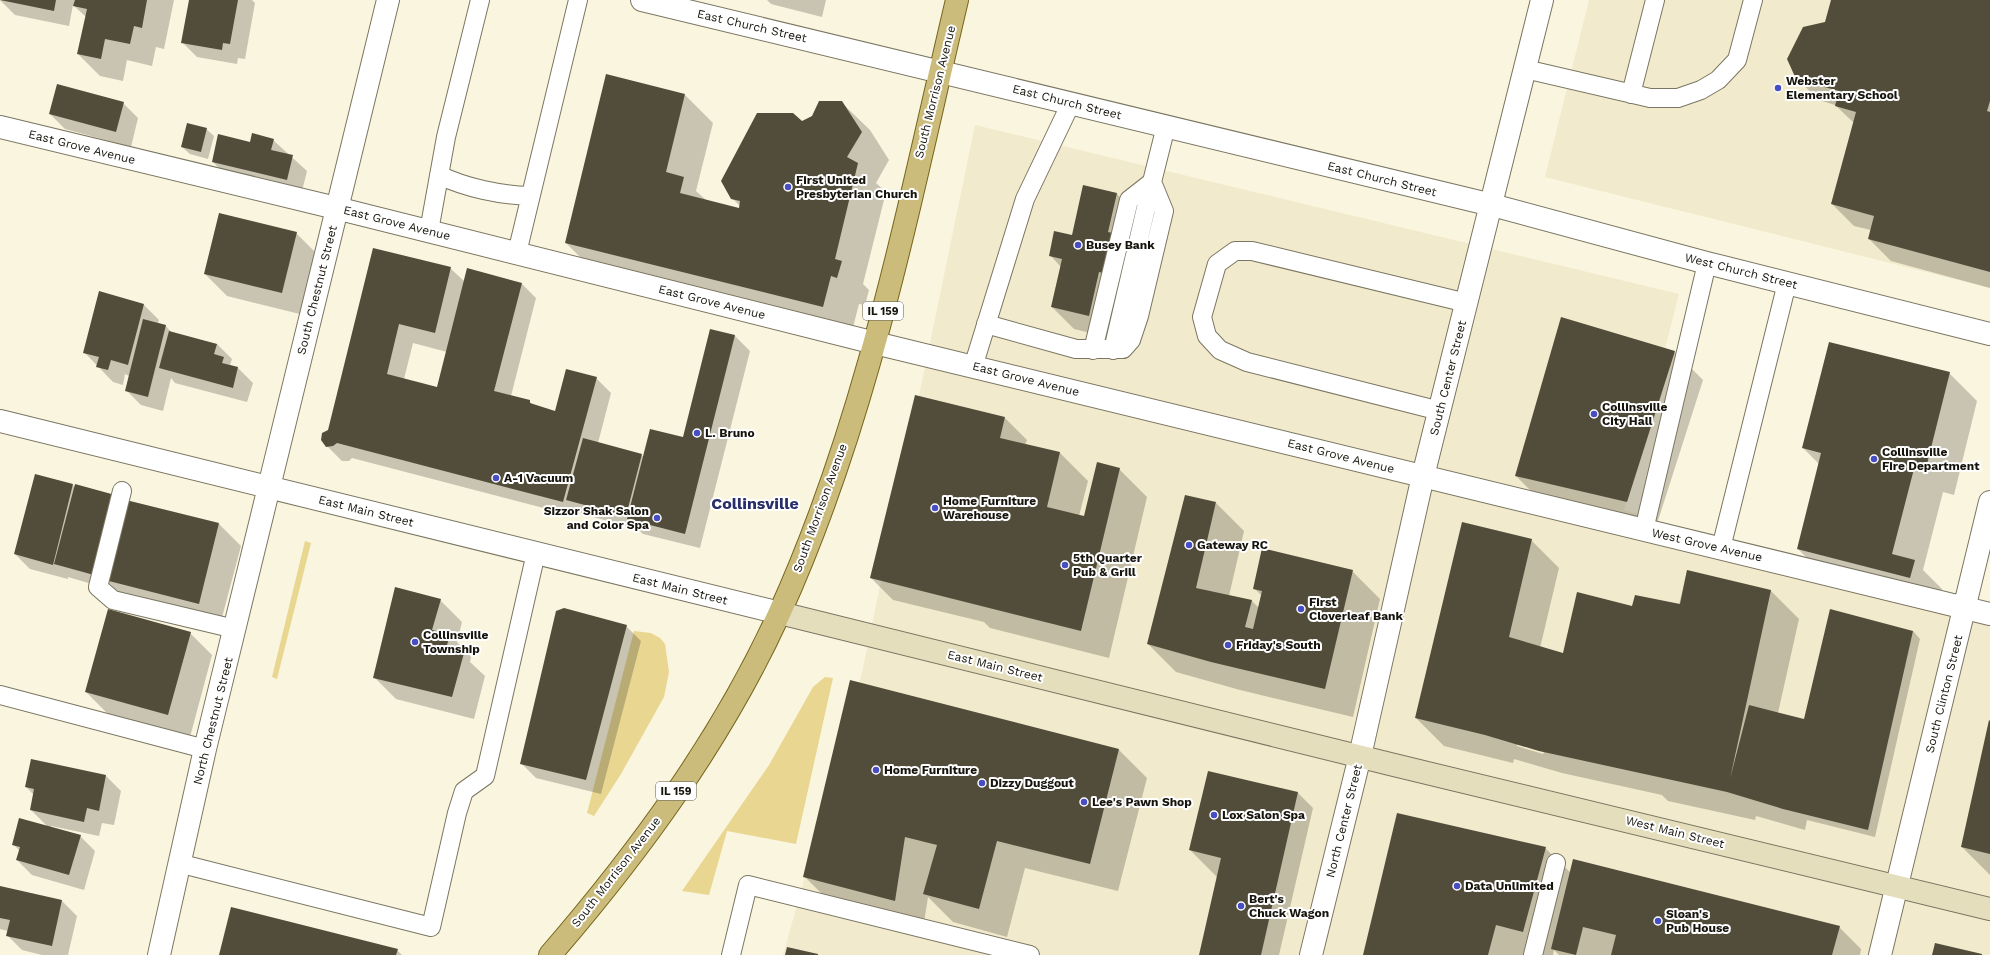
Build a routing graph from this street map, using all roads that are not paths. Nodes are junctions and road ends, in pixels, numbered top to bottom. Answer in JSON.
{"nodes":[{"id":1,"x":388,"y":0,"type":"edge"},
{"id":2,"x":480,"y":0,"type":"edge"},
{"id":3,"x":578,"y":0,"type":"edge"},
{"id":4,"x":642,"y":0,"type":"edge"},
{"id":5,"x":957,"y":0,"type":"edge"},
{"id":6,"x":1542,"y":0,"type":"edge"},
{"id":7,"x":1655,"y":0,"type":"edge"},
{"id":8,"x":1753,"y":0,"type":"edge"},
{"id":9,"x":1525,"y":69,"type":"junction"},
{"id":10,"x":940,"y":71,"type":"junction"},
{"id":11,"x":1631,"y":94,"type":"junction"},
{"id":12,"x":1071,"y":103,"type":"junction"},
{"id":13,"x":1166,"y":126,"type":"junction"},
{"id":14,"x":0,"y":127,"type":"edge"},
{"id":15,"x":439,"y":175,"type":"junction"},
{"id":16,"x":1152,"y":182,"type":"junction"},
{"id":17,"x":530,"y":196,"type":"junction"},
{"id":18,"x":1492,"y":205,"type":"junction"},
{"id":19,"x":336,"y":208,"type":"junction"},
{"id":20,"x":429,"y":232,"type":"junction"},
{"id":21,"x":516,"y":253,"type":"junction"},
{"id":22,"x":1707,"y":262,"type":"junction"},
{"id":23,"x":1787,"y":283,"type":"junction"},
{"id":24,"x":1467,"y":303,"type":"junction"},
{"id":25,"x":986,"y":324,"type":"junction"},
{"id":26,"x":1990,"y":334,"type":"edge"},
{"id":27,"x":875,"y":343,"type":"junction"},
{"id":28,"x":1093,"y":350,"type":"junction"},
{"id":29,"x":973,"y":367,"type":"junction"},
{"id":30,"x":1440,"y":410,"type":"junction"},
{"id":31,"x":0,"y":421,"type":"edge"},
{"id":32,"x":1423,"y":476,"type":"junction"},
{"id":33,"x":268,"y":487,"type":"junction"},
{"id":34,"x":122,"y":491,"type":"dead end"},
{"id":35,"x":1990,"y":502,"type":"edge"},
{"id":36,"x":1644,"y":530,"type":"junction"},
{"id":37,"x":1721,"y":548,"type":"junction"},
{"id":38,"x":536,"y":553,"type":"junction"},
{"id":39,"x":1965,"y":607,"type":"junction"},
{"id":40,"x":780,"y":613,"type":"junction"},
{"id":41,"x":1990,"y":614,"type":"edge"},
{"id":42,"x":235,"y":629,"type":"junction"},
{"id":43,"x":0,"y":695,"type":"edge"},
{"id":44,"x":205,"y":749,"type":"junction"},
{"id":45,"x":1360,"y":756,"type":"junction"},
{"id":46,"x":178,"y":863,"type":"junction"},
{"id":47,"x":1556,"y":863,"type":"dead end"},
{"id":48,"x":1897,"y":886,"type":"junction"},
{"id":49,"x":1990,"y":909,"type":"edge"},
{"id":50,"x":159,"y":955,"type":"edge"},
{"id":51,"x":550,"y":955,"type":"edge"},
{"id":52,"x":731,"y":955,"type":"edge"},
{"id":53,"x":1030,"y":955,"type":"edge"},
{"id":54,"x":1311,"y":955,"type":"edge"},
{"id":55,"x":1533,"y":955,"type":"edge"},
{"id":56,"x":1880,"y":955,"type":"edge"}],
"edges":[{"from":1,"to":19,"type":"street","name":"South Chestnut Street"},
{"from":2,"to":15,"type":"lane"},
{"from":3,"to":17,"type":"lane"},
{"from":4,"to":10,"type":"street","name":"East Church Street"},
{"from":5,"to":10,"type":"main road","name":"South Morrison Avenue","number":"IL 159"},
{"from":6,"to":9,"type":"street","name":"South Center Street"},
{"from":7,"to":11,"type":"lane"},
{"from":8,"to":11,"type":"lane"},
{"from":9,"to":11,"type":"lane"},
{"from":9,"to":18,"type":"street","name":"South Center Street"},
{"from":10,"to":12,"type":"street","name":"East Church Street"},
{"from":10,"to":27,"type":"main road","name":"South Morrison Avenue","number":"IL 159"},
{"from":12,"to":13,"type":"street","name":"East Church Street"},
{"from":12,"to":25,"type":"lane"},
{"from":13,"to":16,"type":"lane"},
{"from":13,"to":18,"type":"street","name":"East Church Street"},
{"from":14,"to":19,"type":"street","name":"East Grove Avenue"},
{"from":15,"to":17,"type":"lane"},
{"from":15,"to":20,"type":"lane"},
{"from":16,"to":28,"type":"lane"},
{"from":16,"to":28,"type":"lane"},
{"from":17,"to":21,"type":"lane"},
{"from":18,"to":22,"type":"street","name":"West Church Street"},
{"from":18,"to":24,"type":"street","name":"South Center Street"},
{"from":19,"to":20,"type":"street","name":"East Grove Avenue"},
{"from":19,"to":33,"type":"street","name":"South Chestnut Street"},
{"from":20,"to":21,"type":"street","name":"East Grove Avenue"},
{"from":21,"to":27,"type":"street","name":"East Grove Avenue"},
{"from":22,"to":23,"type":"street","name":"West Church Street"},
{"from":22,"to":36,"type":"lane"},
{"from":23,"to":26,"type":"street","name":"West Church Street"},
{"from":23,"to":37,"type":"lane"},
{"from":24,"to":30,"type":"street","name":"South Center Street"},
{"from":24,"to":30,"type":"lane"},
{"from":25,"to":28,"type":"lane"},
{"from":25,"to":29,"type":"lane"},
{"from":27,"to":29,"type":"street","name":"East Grove Avenue"},
{"from":27,"to":40,"type":"main road","name":"South Morrison Avenue","number":"IL 159"},
{"from":29,"to":32,"type":"street","name":"East Grove Avenue"},
{"from":30,"to":32,"type":"street","name":"South Center Street"},
{"from":31,"to":33,"type":"street","name":"East Main Street"},
{"from":32,"to":36,"type":"street","name":"West Grove Avenue"},
{"from":32,"to":45,"type":"street","name":"South Center Street"},
{"from":33,"to":38,"type":"street","name":"East Main Street"},
{"from":33,"to":42,"type":"street","name":"North Chestnut Street"},
{"from":34,"to":42,"type":"lane"},
{"from":35,"to":39,"type":"street","name":"South Clinton Street"},
{"from":36,"to":37,"type":"street","name":"West Grove Avenue"},
{"from":37,"to":39,"type":"street","name":"West Grove Avenue"},
{"from":38,"to":40,"type":"street","name":"East Main Street"},
{"from":38,"to":46,"type":"lane"},
{"from":39,"to":41,"type":"street","name":"West Grove Avenue"},
{"from":39,"to":48,"type":"street","name":"South Clinton Street"},
{"from":40,"to":45,"type":"main road","name":"East Main Street"},
{"from":40,"to":51,"type":"main road","name":"South Morrison Avenue","number":"IL 159"},
{"from":42,"to":44,"type":"street","name":"North Chestnut Street"},
{"from":43,"to":44,"type":"lane"},
{"from":44,"to":46,"type":"street","name":"North Chestnut Street"},
{"from":45,"to":48,"type":"main road","name":"West Main Street"},
{"from":45,"to":54,"type":"street","name":"North Center Street"},
{"from":46,"to":50,"type":"street","name":"North Chestnut Street"},
{"from":47,"to":55,"type":"lane"},
{"from":48,"to":49,"type":"main road","name":"West Main Street"},
{"from":48,"to":56,"type":"street","name":"South Clinton Street"},
{"from":52,"to":53,"type":"lane"}]}
